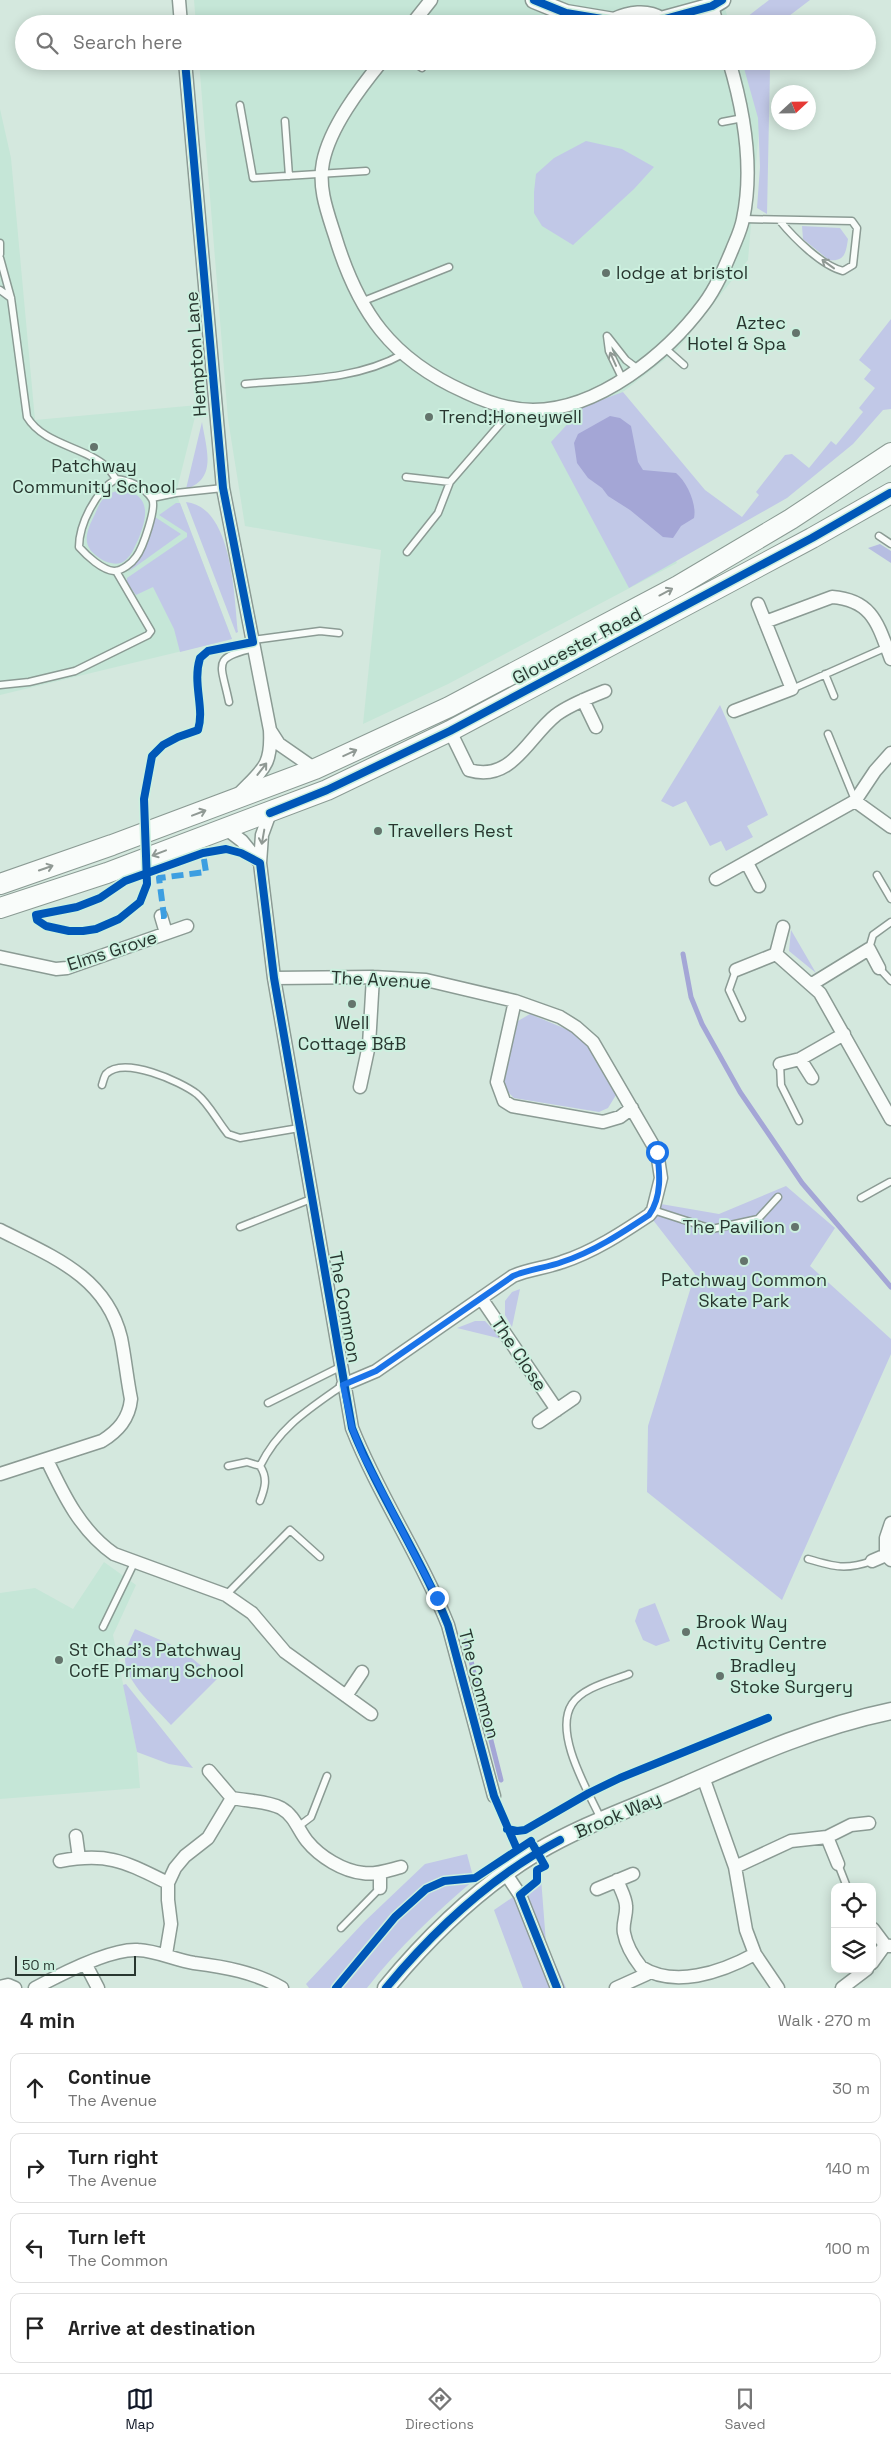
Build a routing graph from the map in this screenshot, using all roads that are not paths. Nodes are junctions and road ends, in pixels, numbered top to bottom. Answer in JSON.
{"nodes":[{"id":1,"x":179,"y":0,"type":"edge"},
{"id":2,"x":431,"y":0,"type":"edge"},
{"id":3,"x":534,"y":0,"type":"edge"},
{"id":4,"x":717,"y":3,"type":"edge"},
{"id":5,"x":180,"y":15,"type":"edge"},
{"id":6,"x":419,"y":15,"type":"edge"},
{"id":7,"x":576,"y":15,"type":"edge"},
{"id":8,"x":638,"y":15,"type":"edge"},
{"id":9,"x":653,"y":15,"type":"edge"},
{"id":10,"x":680,"y":15,"type":"edge"},
{"id":11,"x":186,"y":70,"type":"edge"},
{"id":12,"x":375,"y":70,"type":"edge"},
{"id":13,"x":731,"y":70,"type":"edge"},
{"id":14,"x":240,"y":105,"type":"dead end"},
{"id":15,"x":743,"y":118,"type":"junction"},
{"id":16,"x":285,"y":121,"type":"dead end"},
{"id":17,"x":722,"y":122,"type":"dead end"},
{"id":18,"x":366,"y":171,"type":"dead end"},
{"id":19,"x":322,"y":174,"type":"junction"},
{"id":20,"x":289,"y":176,"type":"junction"},
{"id":21,"x":743,"y":219,"type":"junction"},
{"id":22,"x":780,"y":221,"type":"junction"},
{"id":23,"x":0,"y":243,"type":"edge"},
{"id":24,"x":0,"y":256,"type":"edge"},
{"id":25,"x":449,"y":267,"type":"dead end"},
{"id":26,"x":0,"y":290,"type":"edge"},
{"id":27,"x":11,"y":298,"type":"junction"},
{"id":28,"x":361,"y":302,"type":"junction"},
{"id":29,"x":666,"y":349,"type":"junction"},
{"id":30,"x":402,"y":354,"type":"junction"},
{"id":31,"x":684,"y":365,"type":"dead end"},
{"id":32,"x":638,"y":369,"type":"junction"},
{"id":33,"x":623,"y":380,"type":"junction"},
{"id":34,"x":245,"y":384,"type":"dead end"},
{"id":35,"x":514,"y":408,"type":"junction"},
{"id":36,"x":891,"y":453,"type":"edge"},
{"id":37,"x":406,"y":477,"type":"dead end"},
{"id":38,"x":116,"y":479,"type":"junction"},
{"id":39,"x":450,"y":482,"type":"junction"},
{"id":40,"x":223,"y":488,"type":"junction"},
{"id":41,"x":891,"y":493,"type":"edge"},
{"id":42,"x":152,"y":498,"type":"junction"},
{"id":43,"x":879,"y":536,"type":"dead end"},
{"id":44,"x":891,"y":544,"type":"edge"},
{"id":45,"x":407,"y":552,"type":"dead end"},
{"id":46,"x":116,"y":571,"type":"junction"},
{"id":47,"x":758,"y":604,"type":"dead end"},
{"id":48,"x":765,"y":622,"type":"junction"},
{"id":49,"x":339,"y":633,"type":"dead end"},
{"id":50,"x":254,"y":644,"type":"junction"},
{"id":51,"x":889,"y":653,"type":"edge"},
{"id":52,"x":825,"y":674,"type":"junction"},
{"id":53,"x":0,"y":685,"type":"edge"},
{"id":54,"x":792,"y":689,"type":"junction"},
{"id":55,"x":605,"y":692,"type":"dead end"},
{"id":56,"x":834,"y":696,"type":"dead end"},
{"id":57,"x":583,"y":700,"type":"junction"},
{"id":58,"x":229,"y":702,"type":"dead end"},
{"id":59,"x":734,"y":711,"type":"dead end"},
{"id":60,"x":596,"y":726,"type":"dead end"},
{"id":61,"x":270,"y":730,"type":"junction"},
{"id":62,"x":450,"y":731,"type":"junction"},
{"id":63,"x":828,"y":734,"type":"dead end"},
{"id":64,"x":891,"y":753,"type":"edge"},
{"id":65,"x":315,"y":769,"type":"junction"},
{"id":66,"x":234,"y":799,"type":"junction"},
{"id":67,"x":855,"y":801,"type":"junction"},
{"id":68,"x":270,"y":813,"type":"junction"},
{"id":69,"x":225,"y":828,"type":"junction"},
{"id":70,"x":891,"y":828,"type":"edge"},
{"id":71,"x":260,"y":863,"type":"junction"},
{"id":72,"x":747,"y":863,"type":"junction"},
{"id":73,"x":877,"y":875,"type":"dead end"},
{"id":74,"x":716,"y":879,"type":"dead end"},
{"id":75,"x":0,"y":884,"type":"edge"},
{"id":76,"x":759,"y":886,"type":"dead end"},
{"id":77,"x":891,"y":899,"type":"edge"},
{"id":78,"x":0,"y":908,"type":"edge"},
{"id":79,"x":161,"y":916,"type":"dead end"},
{"id":80,"x":891,"y":922,"type":"edge"},
{"id":81,"x":188,"y":926,"type":"dead end"},
{"id":82,"x":783,"y":927,"type":"dead end"},
{"id":83,"x":166,"y":933,"type":"junction"},
{"id":84,"x":870,"y":950,"type":"junction"},
{"id":85,"x":776,"y":954,"type":"junction"},
{"id":86,"x":0,"y":957,"type":"edge"},
{"id":87,"x":879,"y":968,"type":"joint"},
{"id":88,"x":736,"y":970,"type":"joint"},
{"id":89,"x":374,"y":977,"type":"junction"},
{"id":90,"x":274,"y":978,"type":"junction"},
{"id":91,"x":891,"y":981,"type":"edge"},
{"id":92,"x":812,"y":984,"type":"junction"},
{"id":93,"x":515,"y":1001,"type":"junction"},
{"id":94,"x":742,"y":1018,"type":"dead end"},
{"id":95,"x":844,"y":1034,"type":"junction"},
{"id":96,"x":800,"y":1059,"type":"junction"},
{"id":97,"x":780,"y":1064,"type":"joint"},
{"id":98,"x":812,"y":1078,"type":"dead end"},
{"id":99,"x":102,"y":1085,"type":"dead end"},
{"id":100,"x":360,"y":1087,"type":"dead end"},
{"id":101,"x":632,"y":1108,"type":"junction"},
{"id":102,"x":891,"y":1119,"type":"edge"},
{"id":103,"x":799,"y":1121,"type":"dead end"},
{"id":104,"x":299,"y":1128,"type":"junction"},
{"id":105,"x":890,"y":1182,"type":"edge"},
{"id":106,"x":778,"y":1197,"type":"dead end"},
{"id":107,"x":861,"y":1198,"type":"dead end"},
{"id":108,"x":312,"y":1199,"type":"junction"},
{"id":109,"x":653,"y":1210,"type":"junction"},
{"id":110,"x":240,"y":1228,"type":"dead end"},
{"id":111,"x":0,"y":1230,"type":"edge"},
{"id":112,"x":481,"y":1298,"type":"junction"},
{"id":113,"x":340,"y":1367,"type":"junction"},
{"id":114,"x":343,"y":1385,"type":"junction"},
{"id":115,"x":574,"y":1398,"type":"dead end"},
{"id":116,"x":268,"y":1403,"type":"dead end"},
{"id":117,"x":557,"y":1410,"type":"junction"},
{"id":118,"x":540,"y":1422,"type":"dead end"},
{"id":119,"x":47,"y":1460,"type":"junction"},
{"id":120,"x":228,"y":1466,"type":"dead end"},
{"id":121,"x":260,"y":1466,"type":"junction"},
{"id":122,"x":0,"y":1474,"type":"edge"},
{"id":123,"x":260,"y":1501,"type":"dead end"},
{"id":124,"x":891,"y":1523,"type":"edge"},
{"id":125,"x":320,"y":1557,"type":"dead end"},
{"id":126,"x":888,"y":1557,"type":"edge"},
{"id":127,"x":808,"y":1559,"type":"dead end"},
{"id":128,"x":872,"y":1561,"type":"joint"},
{"id":129,"x":136,"y":1562,"type":"junction"},
{"id":130,"x":226,"y":1595,"type":"junction"},
{"id":131,"x":103,"y":1627,"type":"dead end"},
{"id":132,"x":362,"y":1672,"type":"dead end"},
{"id":133,"x":629,"y":1674,"type":"dead end"},
{"id":134,"x":346,"y":1696,"type":"junction"},
{"id":135,"x":891,"y":1711,"type":"edge"},
{"id":136,"x":371,"y":1714,"type":"dead end"},
{"id":137,"x":209,"y":1771,"type":"dead end"},
{"id":138,"x":327,"y":1776,"type":"dead end"},
{"id":139,"x":703,"y":1777,"type":"junction"},
{"id":140,"x":496,"y":1792,"type":"dead end"},
{"id":141,"x":232,"y":1798,"type":"junction"},
{"id":142,"x":602,"y":1820,"type":"junction"},
{"id":143,"x":869,"y":1823,"type":"dead end"},
{"id":144,"x":299,"y":1826,"type":"junction"},
{"id":145,"x":76,"y":1836,"type":"dead end"},
{"id":146,"x":827,"y":1837,"type":"junction"},
{"id":147,"x":79,"y":1858,"type":"junction"},
{"id":148,"x":60,"y":1861,"type":"dead end"},
{"id":149,"x":838,"y":1864,"type":"joint"},
{"id":150,"x":401,"y":1867,"type":"dead end"},
{"id":151,"x":735,"y":1867,"type":"junction"},
{"id":152,"x":380,"y":1873,"type":"junction"},
{"id":153,"x":506,"y":1874,"type":"junction"},
{"id":154,"x":633,"y":1874,"type":"dead end"},
{"id":155,"x":617,"y":1880,"type":"junction"},
{"id":156,"x":168,"y":1883,"type":"junction"},
{"id":157,"x":845,"y":1883,"type":"edge"},
{"id":158,"x":380,"y":1888,"type":"joint"},
{"id":159,"x":597,"y":1889,"type":"dead end"},
{"id":160,"x":341,"y":1928,"type":"dead end"},
{"id":161,"x":876,"y":1932,"type":"edge"},
{"id":162,"x":888,"y":1945,"type":"edge"},
{"id":163,"x":166,"y":1954,"type":"junction"},
{"id":164,"x":755,"y":1954,"type":"junction"},
{"id":165,"x":876,"y":1958,"type":"edge"},
{"id":166,"x":86,"y":1965,"type":"junction"},
{"id":167,"x":862,"y":1973,"type":"edge"},
{"id":168,"x":647,"y":1974,"type":"junction"},
{"id":169,"x":0,"y":1987,"type":"edge"},
{"id":170,"x":15,"y":1988,"type":"edge"},
{"id":171,"x":34,"y":1988,"type":"edge"},
{"id":172,"x":98,"y":1988,"type":"edge"},
{"id":173,"x":282,"y":1988,"type":"edge"},
{"id":174,"x":386,"y":1988,"type":"edge"},
{"id":175,"x":558,"y":1988,"type":"edge"},
{"id":176,"x":616,"y":1988,"type":"edge"},
{"id":177,"x":778,"y":1988,"type":"edge"},
{"id":178,"x":842,"y":1988,"type":"edge"}],
"edges":[{"from":1,"to":5,"type":"street"},
{"from":2,"to":6,"type":"street"},
{"from":3,"to":7,"type":"street"},
{"from":4,"to":10,"type":"street"},
{"from":8,"to":9,"type":"street"},
{"from":11,"to":40,"type":"street","name":"Hempton Lane"},
{"from":12,"to":19,"type":"street"},
{"from":13,"to":15,"type":"street"},
{"from":14,"to":20,"type":"lane"},
{"from":15,"to":17,"type":"lane"},
{"from":15,"to":21,"type":"street"},
{"from":16,"to":20,"type":"lane"},
{"from":18,"to":19,"type":"lane"},
{"from":19,"to":20,"type":"lane"},
{"from":19,"to":28,"type":"street"},
{"from":21,"to":22,"type":"lane"},
{"from":21,"to":29,"type":"street"},
{"from":22,"to":22,"type":"lane","one_way":true},
{"from":23,"to":24,"type":"lane"},
{"from":24,"to":27,"type":"lane"},
{"from":25,"to":28,"type":"lane"},
{"from":26,"to":27,"type":"lane"},
{"from":27,"to":38,"type":"lane"},
{"from":28,"to":30,"type":"street"},
{"from":29,"to":31,"type":"lane"},
{"from":29,"to":32,"type":"street"},
{"from":30,"to":34,"type":"lane"},
{"from":30,"to":35,"type":"street"},
{"from":32,"to":33,"type":"street"},
{"from":33,"to":32,"type":"lane","one_way":true},
{"from":33,"to":35,"type":"street"},
{"from":35,"to":39,"type":"lane"},
{"from":65,"to":36,"type":"main road","name":"Gloucester Road","one_way":true},
{"from":37,"to":39,"type":"lane"},
{"from":38,"to":42,"type":"lane"},
{"from":38,"to":46,"type":"lane"},
{"from":39,"to":45,"type":"lane"},
{"from":40,"to":42,"type":"lane"},
{"from":40,"to":50,"type":"street","name":"Hempton Lane"},
{"from":41,"to":62,"type":"main road","name":"Gloucester Road"},
{"from":42,"to":46,"type":"lane"},
{"from":43,"to":44,"type":"lane"},
{"from":46,"to":53,"type":"lane"},
{"from":47,"to":48,"type":"street"},
{"from":48,"to":51,"type":"street"},
{"from":48,"to":54,"type":"street"},
{"from":49,"to":50,"type":"lane"},
{"from":50,"to":58,"type":"lane"},
{"from":50,"to":61,"type":"street","name":"Hempton Lane"},
{"from":51,"to":52,"type":"lane"},
{"from":52,"to":54,"type":"lane"},
{"from":52,"to":56,"type":"lane"},
{"from":54,"to":59,"type":"street"},
{"from":55,"to":57,"type":"street"},
{"from":57,"to":60,"type":"street"},
{"from":57,"to":62,"type":"street"},
{"from":61,"to":65,"type":"street","name":"Hempton Lane"},
{"from":66,"to":61,"type":"street","name":"Hempton Lane","one_way":true},
{"from":62,"to":68,"type":"main road","name":"Gloucester Road"},
{"from":63,"to":67,"type":"lane"},
{"from":64,"to":67,"type":"street"},
{"from":65,"to":66,"type":"main road","name":"Gloucester Road"},
{"from":75,"to":66,"type":"main road","name":"Gloucester Road","one_way":true},
{"from":67,"to":70,"type":"street"},
{"from":67,"to":72,"type":"street"},
{"from":68,"to":69,"type":"main road","name":"Gloucester Road"},
{"from":68,"to":71,"type":"street","name":"The Common","one_way":true},
{"from":69,"to":71,"type":"street"},
{"from":69,"to":78,"type":"main road","name":"Gloucester Road","one_way":true},
{"from":71,"to":90,"type":"street","name":"The Common"},
{"from":72,"to":74,"type":"street"},
{"from":72,"to":76,"type":"street"},
{"from":73,"to":77,"type":"lane"},
{"from":79,"to":83,"type":"street","name":"Elms Grove"},
{"from":80,"to":84,"type":"lane"},
{"from":81,"to":83,"type":"street","name":"Elms Grove"},
{"from":82,"to":85,"type":"street"},
{"from":83,"to":86,"type":"street","name":"Elms Grove"},
{"from":84,"to":87,"type":"street"},
{"from":84,"to":92,"type":"street"},
{"from":85,"to":88,"type":"street"},
{"from":85,"to":92,"type":"street"},
{"from":87,"to":91,"type":"lane"},
{"from":88,"to":94,"type":"lane"},
{"from":89,"to":90,"type":"street","name":"The Avenue"},
{"from":89,"to":93,"type":"street","name":"The Avenue"},
{"from":89,"to":100,"type":"street"},
{"from":90,"to":104,"type":"street","name":"The Common"},
{"from":92,"to":95,"type":"street"},
{"from":93,"to":101,"type":"street","name":"The Avenue"},
{"from":93,"to":101,"type":"street"},
{"from":95,"to":96,"type":"street"},
{"from":95,"to":102,"type":"street"},
{"from":96,"to":97,"type":"street"},
{"from":96,"to":98,"type":"street"},
{"from":97,"to":103,"type":"lane"},
{"from":99,"to":104,"type":"lane"},
{"from":101,"to":109,"type":"street","name":"The Avenue"},
{"from":104,"to":108,"type":"street","name":"The Common"},
{"from":105,"to":107,"type":"lane"},
{"from":106,"to":109,"type":"lane"},
{"from":108,"to":110,"type":"lane"},
{"from":108,"to":113,"type":"street","name":"The Common"},
{"from":109,"to":112,"type":"street"},
{"from":111,"to":119,"type":"street"},
{"from":112,"to":114,"type":"street"},
{"from":112,"to":117,"type":"street","name":"The Close"},
{"from":113,"to":114,"type":"street","name":"The Common"},
{"from":113,"to":116,"type":"lane"},
{"from":114,"to":121,"type":"lane"},
{"from":114,"to":140,"type":"street","name":"The Common"},
{"from":115,"to":117,"type":"street","name":"The Close"},
{"from":117,"to":118,"type":"street","name":"The Close"},
{"from":119,"to":122,"type":"street"},
{"from":119,"to":129,"type":"street"},
{"from":120,"to":121,"type":"lane"},
{"from":121,"to":123,"type":"lane"},
{"from":124,"to":126,"type":"street"},
{"from":125,"to":130,"type":"lane"},
{"from":126,"to":128,"type":"street"},
{"from":127,"to":128,"type":"lane"},
{"from":129,"to":130,"type":"street"},
{"from":129,"to":131,"type":"lane"},
{"from":130,"to":134,"type":"street"},
{"from":132,"to":134,"type":"street"},
{"from":133,"to":142,"type":"lane"},
{"from":134,"to":136,"type":"street"},
{"from":135,"to":139,"type":"street","name":"Brook Way"},
{"from":137,"to":141,"type":"street"},
{"from":138,"to":144,"type":"lane"},
{"from":139,"to":142,"type":"street","name":"Brook Way"},
{"from":139,"to":151,"type":"street"},
{"from":141,"to":144,"type":"street"},
{"from":141,"to":156,"type":"street"},
{"from":142,"to":153,"type":"street","name":"Brook Way"},
{"from":143,"to":146,"type":"street"},
{"from":144,"to":152,"type":"street"},
{"from":145,"to":147,"type":"street"},
{"from":146,"to":149,"type":"street"},
{"from":146,"to":151,"type":"street"},
{"from":147,"to":148,"type":"street"},
{"from":147,"to":156,"type":"street"},
{"from":149,"to":157,"type":"lane"},
{"from":150,"to":152,"type":"street"},
{"from":151,"to":164,"type":"street"},
{"from":152,"to":158,"type":"street"},
{"from":153,"to":174,"type":"street","name":"Brook Way"},
{"from":153,"to":175,"type":"street"},
{"from":154,"to":155,"type":"street"},
{"from":155,"to":159,"type":"street"},
{"from":155,"to":168,"type":"street"},
{"from":156,"to":163,"type":"street"},
{"from":158,"to":160,"type":"lane"},
{"from":161,"to":162,"type":"street"},
{"from":162,"to":165,"type":"street"},
{"from":163,"to":166,"type":"street"},
{"from":163,"to":173,"type":"street"},
{"from":164,"to":168,"type":"street"},
{"from":164,"to":177,"type":"street"},
{"from":166,"to":171,"type":"street"},
{"from":166,"to":172,"type":"street"},
{"from":167,"to":178,"type":"street"},
{"from":168,"to":176,"type":"street"},
{"from":169,"to":170,"type":"street"}]}
